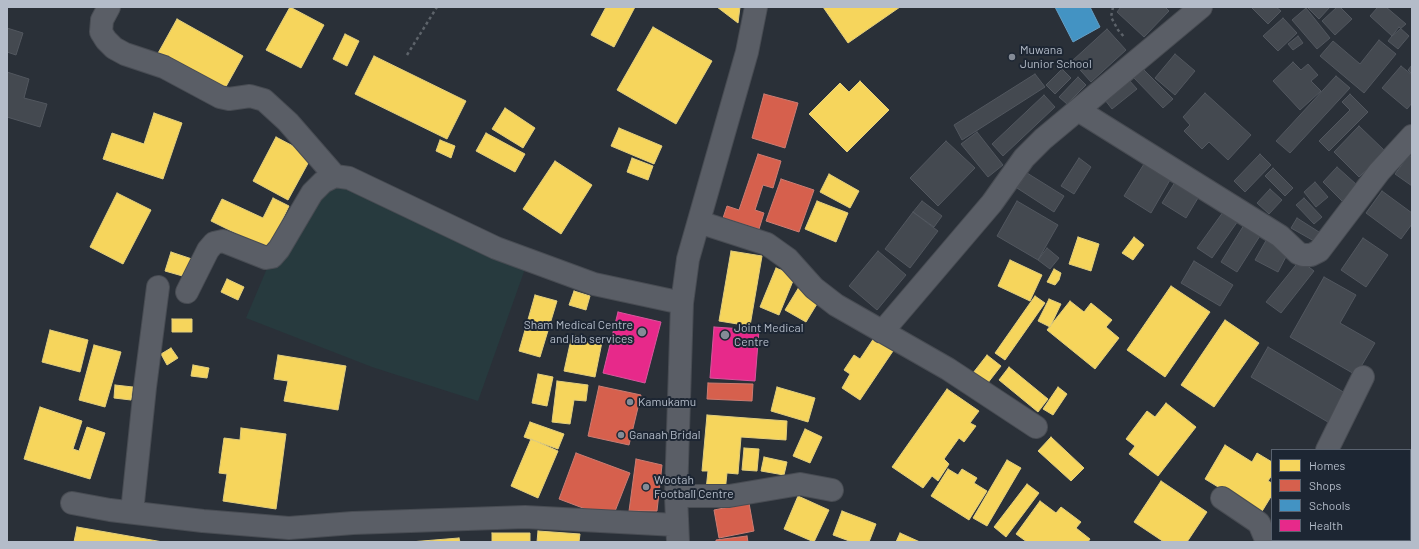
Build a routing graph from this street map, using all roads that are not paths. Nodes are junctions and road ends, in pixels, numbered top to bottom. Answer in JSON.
{"nodes":[{"id":1,"x":109,"y":7,"type":"edge"},
{"id":2,"x":756,"y":7,"type":"edge"},
{"id":3,"x":1201,"y":7,"type":"edge"},
{"id":4,"x":1078,"y":110,"type":"junction"},
{"id":5,"x":1412,"y":136,"type":"edge"},
{"id":6,"x":334,"y":176,"type":"junction"},
{"id":7,"x":699,"y":222,"type":"junction"},
{"id":8,"x":158,"y":287,"type":"dead end"},
{"id":9,"x":187,"y":292,"type":"dead end"},
{"id":10,"x":682,"y":303,"type":"junction"},
{"id":11,"x":882,"y":332,"type":"junction"},
{"id":12,"x":1363,"y":377,"type":"dead end"},
{"id":13,"x":1036,"y":427,"type":"dead end"},
{"id":14,"x":1327,"y":449,"type":"edge"},
{"id":15,"x":832,"y":490,"type":"dead end"},
{"id":16,"x":676,"y":496,"type":"junction"},
{"id":17,"x":1222,"y":498,"type":"dead end"},
{"id":18,"x":72,"y":503,"type":"dead end"},
{"id":19,"x":132,"y":512,"type":"junction"},
{"id":20,"x":677,"y":534,"type":"edge"},
{"id":21,"x":1267,"y":542,"type":"edge"}],
"edges":[{"from":1,"to":6,"type":"street"},
{"from":2,"to":7,"type":"street"},
{"from":3,"to":4,"type":"street"},
{"from":4,"to":5,"type":"street"},
{"from":4,"to":11,"type":"street"},
{"from":6,"to":9,"type":"street"},
{"from":6,"to":10,"type":"street"},
{"from":7,"to":10,"type":"street"},
{"from":7,"to":11,"type":"street"},
{"from":8,"to":19,"type":"street"},
{"from":10,"to":16,"type":"street"},
{"from":11,"to":13,"type":"street"},
{"from":12,"to":14,"type":"street"},
{"from":15,"to":16,"type":"street"},
{"from":16,"to":20,"type":"street"},
{"from":17,"to":21,"type":"street"},
{"from":18,"to":19,"type":"street"},
{"from":19,"to":20,"type":"street"}]}
